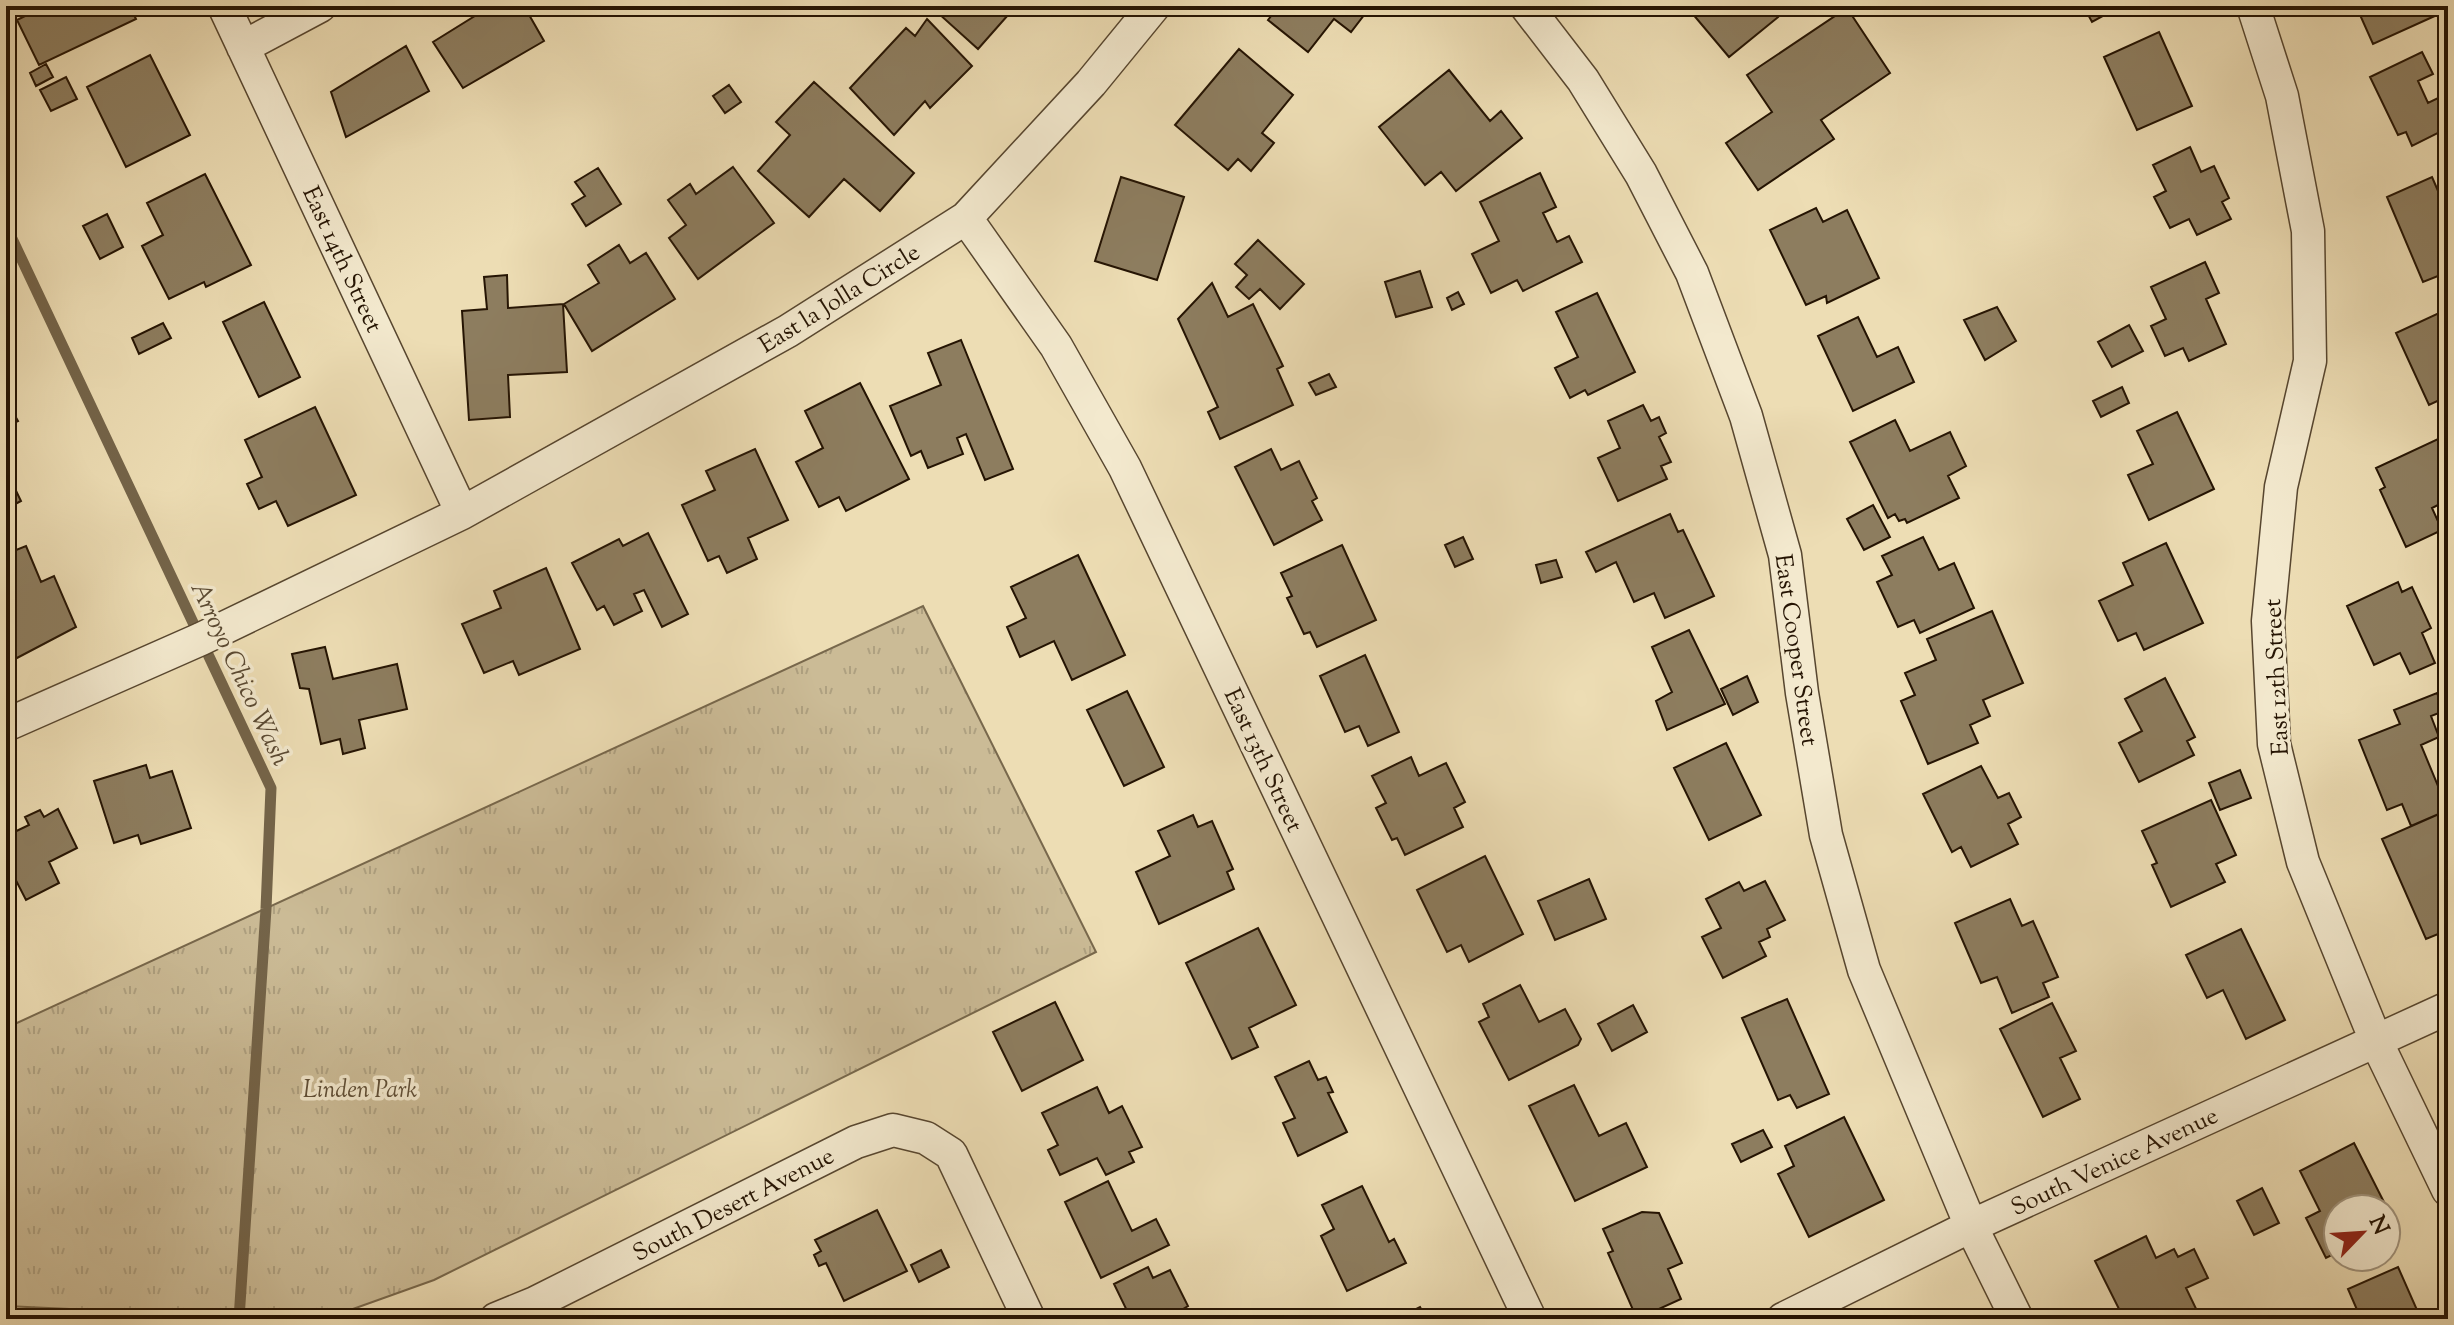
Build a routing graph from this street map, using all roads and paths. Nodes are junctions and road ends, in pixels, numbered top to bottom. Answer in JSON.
{"nodes":[{"id":1,"x":224,"y":6,"type":"edge"},
{"id":2,"x":320,"y":6,"type":"edge"},
{"id":3,"x":1154,"y":6,"type":"edge"},
{"id":4,"x":1526,"y":6,"type":"edge"},
{"id":5,"x":2253,"y":6,"type":"edge"},
{"id":6,"x":243,"y":47,"type":"junction"},
{"id":7,"x":966,"y":218,"type":"junction"},
{"id":8,"x":462,"y":513,"type":"junction"},
{"id":9,"x":6,"y":725,"type":"edge"},
{"id":10,"x":2448,"y":1008,"type":"edge"},
{"id":11,"x":2376,"y":1041,"type":"junction"},
{"id":12,"x":2448,"y":1190,"type":"edge"},
{"id":13,"x":1971,"y":1226,"type":"junction"},
{"id":14,"x":538,"y":1311,"type":"edge"},
{"id":15,"x":496,"y":1319,"type":"edge"},
{"id":16,"x":1029,"y":1319,"type":"edge"},
{"id":17,"x":1530,"y":1319,"type":"edge"},
{"id":18,"x":1783,"y":1319,"type":"edge"},
{"id":19,"x":2017,"y":1319,"type":"edge"}],
"edges":[{"from":1,"to":6,"type":"street","name":"East 14th Street"},
{"from":2,"to":6,"type":"street"},
{"from":3,"to":7,"type":"street","name":"East la Jolla Circle"},
{"from":4,"to":13,"type":"street","name":"East Cooper Street"},
{"from":5,"to":11,"type":"street","name":"East 12th Street"},
{"from":6,"to":8,"type":"street","name":"East 14th Street"},
{"from":7,"to":8,"type":"street","name":"East la Jolla Circle"},
{"from":7,"to":17,"type":"street","name":"East 13th Street"},
{"from":8,"to":9,"type":"street","name":"East la Jolla Circle"},
{"from":10,"to":11,"type":"street","name":"South Venice Avenue"},
{"from":11,"to":12,"type":"street","name":"East 12th Street"},
{"from":11,"to":13,"type":"street","name":"South Venice Avenue"},
{"from":13,"to":18,"type":"street","name":"South Venice Avenue"},
{"from":13,"to":19,"type":"street","name":"East Cooper Street"},
{"from":14,"to":15,"type":"street","name":"South Desert Avenue"},
{"from":14,"to":16,"type":"street","name":"South Desert Avenue"}]}
